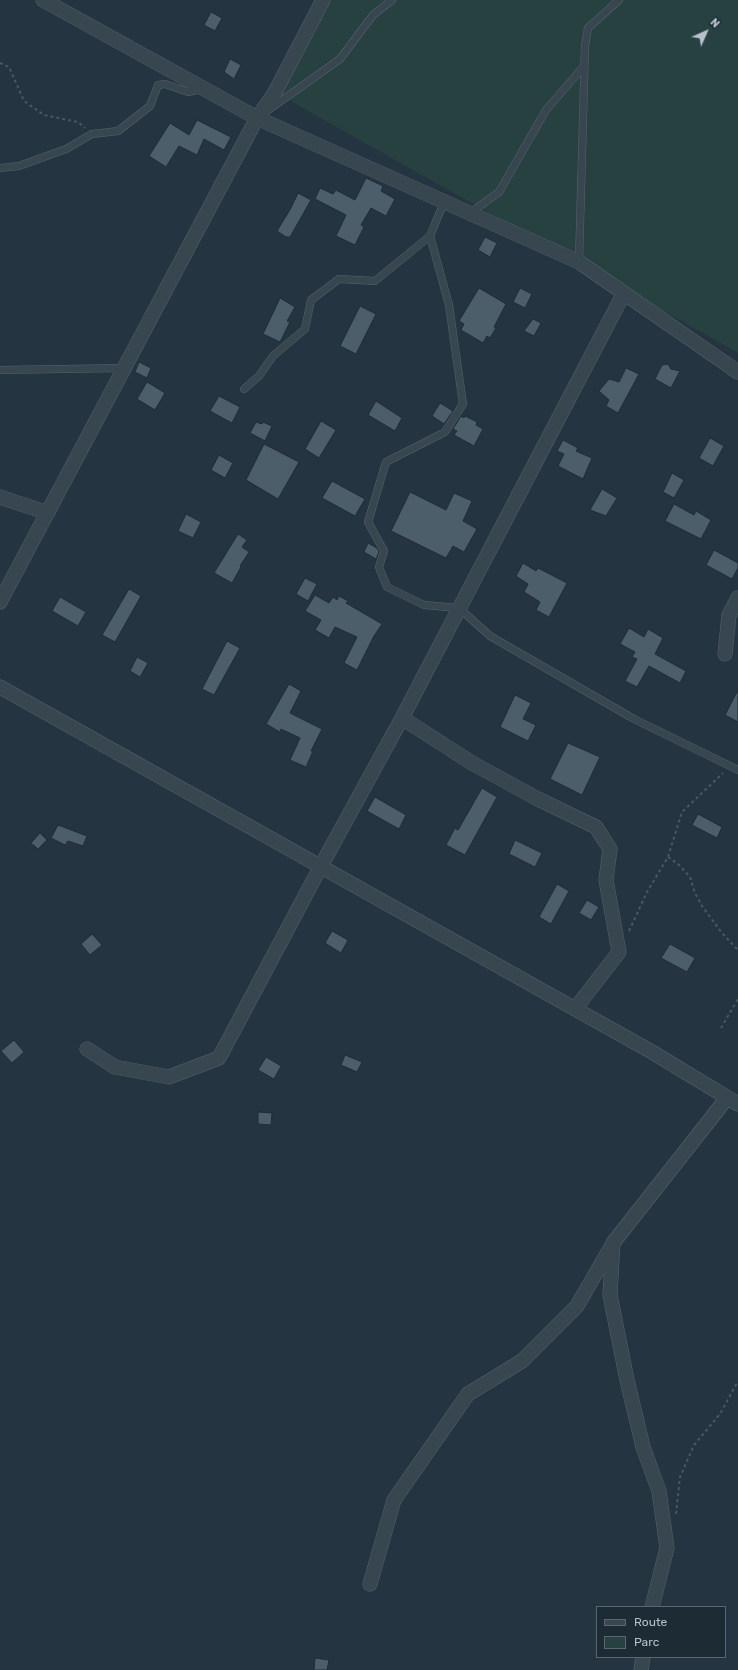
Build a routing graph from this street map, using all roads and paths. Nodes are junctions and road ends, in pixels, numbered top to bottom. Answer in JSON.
{"nodes":[{"id":1,"x":43,"y":0,"type":"edge"},
{"id":2,"x":323,"y":0,"type":"edge"},
{"id":3,"x":392,"y":0,"type":"edge"},
{"id":4,"x":619,"y":0,"type":"edge"},
{"id":5,"x":0,"y":63,"type":"edge"},
{"id":6,"x":584,"y":66,"type":"junction"},
{"id":7,"x":204,"y":88,"type":"junction"},
{"id":8,"x":258,"y":118,"type":"junction"},
{"id":9,"x":92,"y":134,"type":"junction"},
{"id":10,"x":0,"y":168,"type":"edge"},
{"id":11,"x":444,"y":202,"type":"junction"},
{"id":12,"x":470,"y":213,"type":"junction"},
{"id":13,"x":430,"y":236,"type":"junction"},
{"id":14,"x":579,"y":262,"type":"junction"},
{"id":15,"x":624,"y":293,"type":"junction"},
{"id":16,"x":125,"y":368,"type":"junction"},
{"id":17,"x":0,"y":370,"type":"edge"},
{"id":18,"x":738,"y":372,"type":"edge"},
{"id":19,"x":244,"y":389,"type":"dead end"},
{"id":20,"x":0,"y":497,"type":"edge"},
{"id":21,"x":48,"y":513,"type":"junction"},
{"id":22,"x":738,"y":598,"type":"edge"},
{"id":23,"x":0,"y":602,"type":"edge"},
{"id":24,"x":458,"y":608,"type":"junction"},
{"id":25,"x":724,"y":654,"type":"dead end"},
{"id":26,"x":0,"y":687,"type":"edge"},
{"id":27,"x":402,"y":718,"type":"junction"},
{"id":28,"x":735,"y":768,"type":"edge"},
{"id":29,"x":668,"y":857,"type":"junction"},
{"id":30,"x":321,"y":866,"type":"junction"},
{"id":31,"x":628,"y":932,"type":"dead end"},
{"id":32,"x":738,"y":950,"type":"edge"},
{"id":33,"x":738,"y":999,"type":"edge"},
{"id":34,"x":576,"y":1009,"type":"junction"},
{"id":35,"x":721,"y":1028,"type":"dead end"},
{"id":36,"x":87,"y":1050,"type":"dead end"},
{"id":37,"x":732,"y":1101,"type":"edge"},
{"id":38,"x":613,"y":1243,"type":"junction"},
{"id":39,"x":738,"y":1381,"type":"edge"},
{"id":40,"x":675,"y":1521,"type":"dead end"},
{"id":41,"x":370,"y":1584,"type":"dead end"},
{"id":42,"x":652,"y":1606,"type":"edge"},
{"id":43,"x":643,"y":1658,"type":"edge"},
{"id":44,"x":641,"y":1670,"type":"edge"}],
"edges":[{"from":1,"to":7,"type":"street"},
{"from":2,"to":8,"type":"street"},
{"from":3,"to":8,"type":"lane"},
{"from":4,"to":6,"type":"lane"},
{"from":5,"to":9,"type":"path"},
{"from":6,"to":12,"type":"lane"},
{"from":6,"to":14,"type":"lane"},
{"from":7,"to":8,"type":"street"},
{"from":7,"to":9,"type":"lane"},
{"from":8,"to":11,"type":"street"},
{"from":8,"to":16,"type":"street"},
{"from":9,"to":10,"type":"lane"},
{"from":11,"to":12,"type":"street"},
{"from":11,"to":13,"type":"lane"},
{"from":12,"to":14,"type":"street"},
{"from":13,"to":19,"type":"lane"},
{"from":13,"to":24,"type":"lane"},
{"from":14,"to":15,"type":"street"},
{"from":15,"to":18,"type":"street"},
{"from":15,"to":24,"type":"street"},
{"from":16,"to":17,"type":"lane"},
{"from":16,"to":21,"type":"street"},
{"from":20,"to":21,"type":"street"},
{"from":21,"to":23,"type":"street"},
{"from":22,"to":25,"type":"street"},
{"from":24,"to":27,"type":"street"},
{"from":24,"to":28,"type":"lane"},
{"from":26,"to":30,"type":"street"},
{"from":27,"to":30,"type":"street"},
{"from":27,"to":34,"type":"street"},
{"from":28,"to":29,"type":"path"},
{"from":29,"to":31,"type":"path"},
{"from":29,"to":32,"type":"path"},
{"from":30,"to":34,"type":"street"},
{"from":30,"to":36,"type":"street"},
{"from":33,"to":35,"type":"path"},
{"from":34,"to":37,"type":"street"},
{"from":37,"to":38,"type":"street"},
{"from":38,"to":41,"type":"street"},
{"from":38,"to":42,"type":"street"},
{"from":39,"to":40,"type":"path"},
{"from":43,"to":44,"type":"street"}]}
